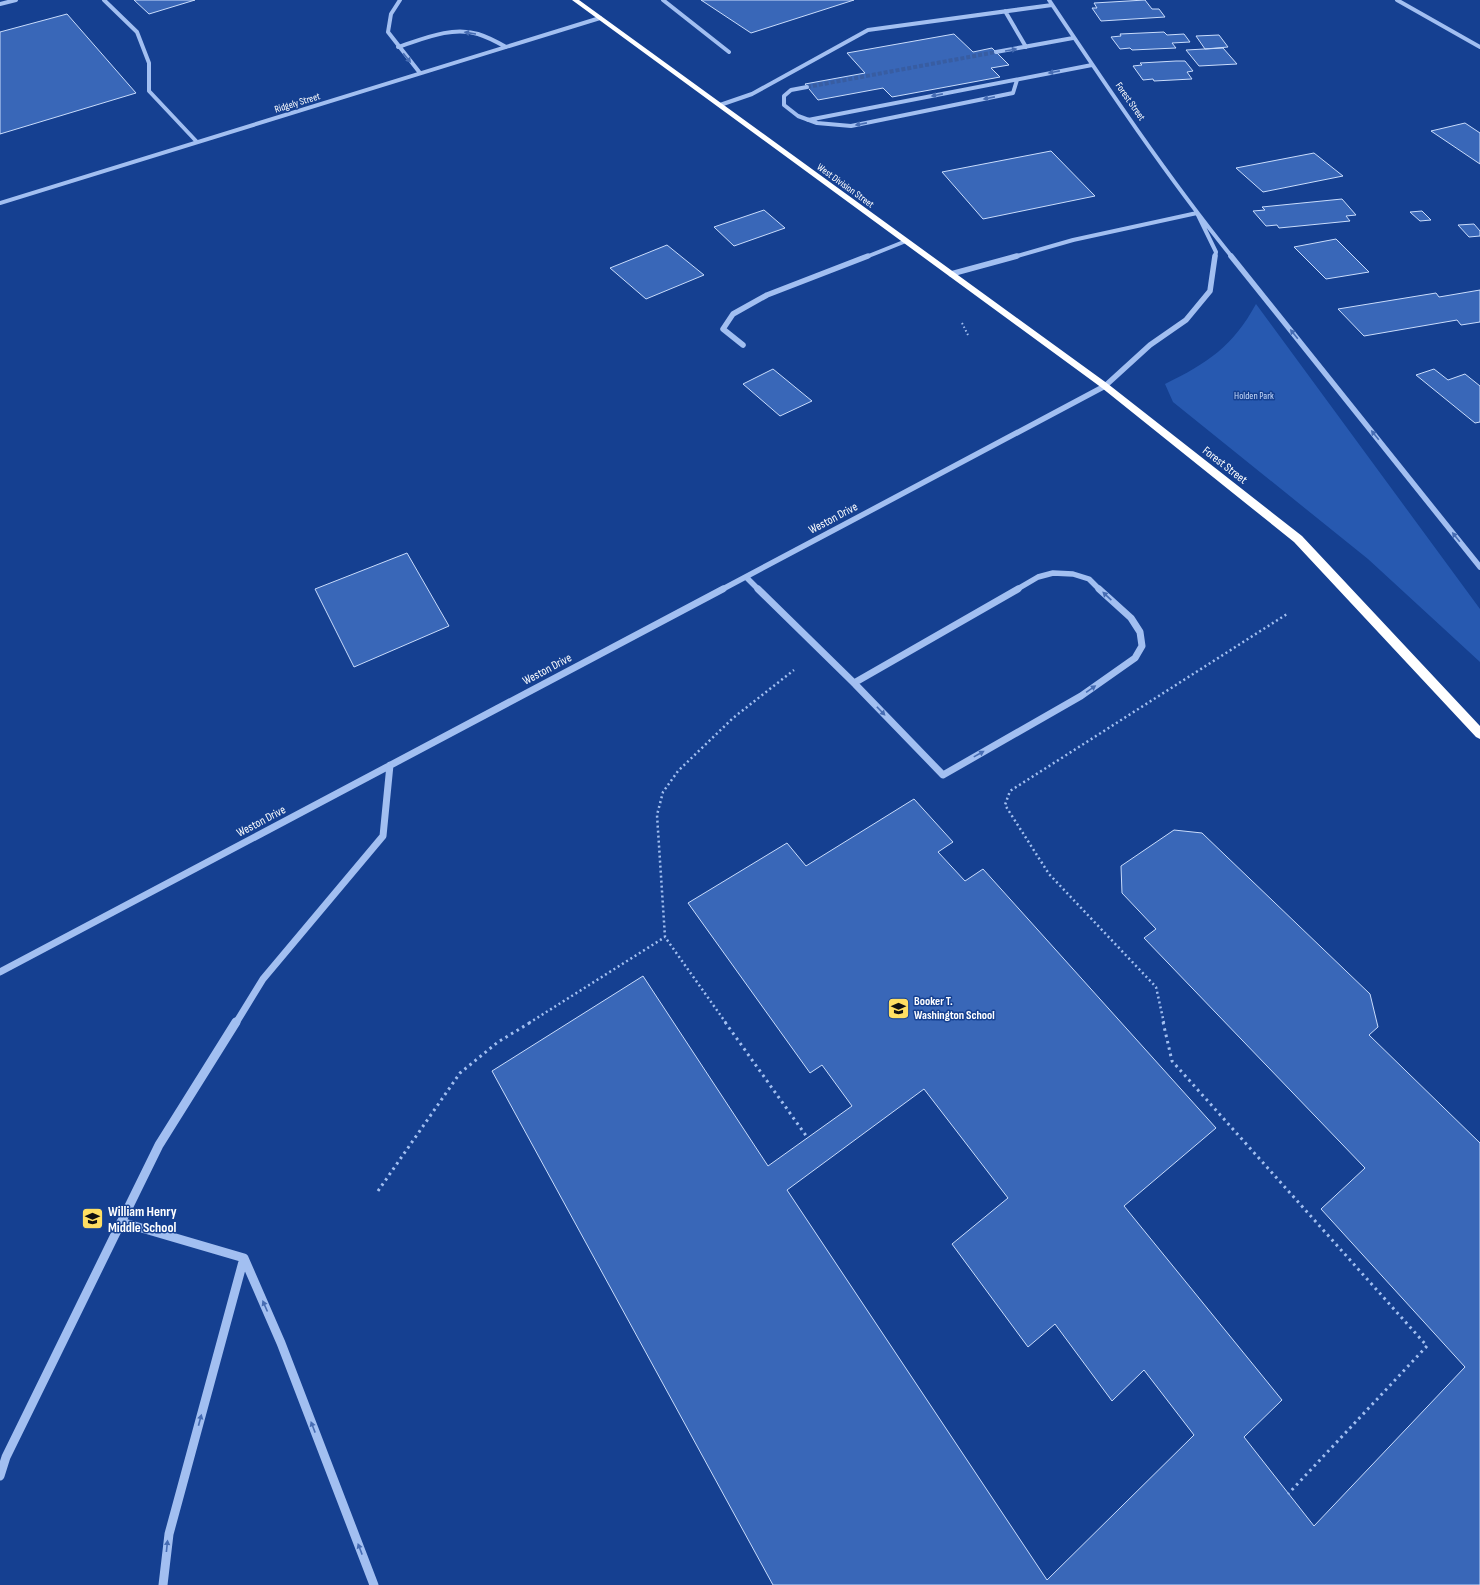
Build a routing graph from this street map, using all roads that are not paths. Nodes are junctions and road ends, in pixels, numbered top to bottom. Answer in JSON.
{"nodes":[{"id":1,"x":16,"y":0,"type":"edge"},
{"id":2,"x":104,"y":0,"type":"edge"},
{"id":3,"x":400,"y":0,"type":"edge"},
{"id":4,"x":575,"y":0,"type":"edge"},
{"id":5,"x":663,"y":0,"type":"edge"},
{"id":6,"x":1049,"y":0,"type":"edge"},
{"id":7,"x":1397,"y":0,"type":"edge"},
{"id":8,"x":0,"y":4,"type":"edge"},
{"id":9,"x":1052,"y":5,"type":"junction"},
{"id":10,"x":1005,"y":11,"type":"junction"},
{"id":11,"x":600,"y":18,"type":"junction"},
{"id":12,"x":1073,"y":38,"type":"junction"},
{"id":13,"x":398,"y":47,"type":"junction"},
{"id":14,"x":506,"y":47,"type":"junction"},
{"id":15,"x":1026,"y":47,"type":"junction"},
{"id":16,"x":1480,"y":47,"type":"edge"},
{"id":17,"x":729,"y":52,"type":"dead end"},
{"id":18,"x":996,"y":52,"type":"tunnel mouth"},
{"id":19,"x":1092,"y":65,"type":"junction"},
{"id":20,"x":420,"y":73,"type":"junction"},
{"id":21,"x":1017,"y":80,"type":"junction"},
{"id":22,"x":807,"y":87,"type":"tunnel mouth"},
{"id":23,"x":720,"y":105,"type":"junction"},
{"id":24,"x":808,"y":120,"type":"junction"},
{"id":25,"x":197,"y":142,"type":"junction"},
{"id":26,"x":0,"y":203,"type":"edge"},
{"id":27,"x":1197,"y":213,"type":"junction"},
{"id":28,"x":906,"y":241,"type":"junction"},
{"id":29,"x":951,"y":274,"type":"junction"},
{"id":30,"x":743,"y":345,"type":"dead end"},
{"id":31,"x":1105,"y":386,"type":"junction"},
{"id":32,"x":1480,"y":567,"type":"edge"},
{"id":33,"x":746,"y":577,"type":"junction"},
{"id":34,"x":854,"y":683,"type":"junction"},
{"id":35,"x":1480,"y":734,"type":"edge"},
{"id":36,"x":390,"y":765,"type":"junction"},
{"id":37,"x":0,"y":972,"type":"edge"},
{"id":38,"x":121,"y":1222,"type":"junction"},
{"id":39,"x":244,"y":1258,"type":"junction"},
{"id":40,"x":0,"y":1476,"type":"edge"},
{"id":41,"x":163,"y":1585,"type":"edge"},
{"id":42,"x":374,"y":1585,"type":"edge"}],
"edges":[{"from":1,"to":8,"type":"street"},
{"from":2,"to":25,"type":"street"},
{"from":3,"to":13,"type":"street"},
{"from":4,"to":11,"type":"highway","name":"West Division Street"},
{"from":5,"to":17,"type":"street"},
{"from":6,"to":9,"type":"street","name":"Forest Street"},
{"from":7,"to":16,"type":"street"},
{"from":9,"to":10,"type":"street"},
{"from":9,"to":12,"type":"street","name":"Forest Street"},
{"from":10,"to":15,"type":"street"},
{"from":10,"to":23,"type":"street"},
{"from":11,"to":14,"type":"street","name":"Ridgely Street"},
{"from":11,"to":23,"type":"highway","name":"West Division Street"},
{"from":12,"to":15,"type":"street"},
{"from":12,"to":19,"type":"street","name":"Forest Street"},
{"from":14,"to":13,"type":"street","one_way":true},
{"from":13,"to":20,"type":"street","one_way":true},
{"from":14,"to":20,"type":"street","name":"Ridgely Street"},
{"from":18,"to":15,"type":"street","one_way":true},
{"from":19,"to":21,"type":"street","one_way":true},
{"from":19,"to":27,"type":"street","name":"Forest Street"},
{"from":20,"to":25,"type":"street","name":"Ridgely Street"},
{"from":21,"to":24,"type":"street","one_way":true},
{"from":21,"to":24,"type":"street","one_way":true},
{"from":22,"to":24,"type":"street"},
{"from":23,"to":28,"type":"highway","name":"West Division Street"},
{"from":25,"to":26,"type":"street","name":"Ridgely Street"},
{"from":27,"to":29,"type":"street"},
{"from":27,"to":31,"type":"street","name":"Forest Street"},
{"from":32,"to":27,"type":"street","name":"Forest Street","one_way":true},
{"from":28,"to":29,"type":"highway","name":"West Division Street"},
{"from":28,"to":30,"type":"street"},
{"from":29,"to":31,"type":"highway","name":"West Division Street"},
{"from":31,"to":33,"type":"street","name":"Weston Drive"},
{"from":31,"to":35,"type":"highway","name":"Forest Street"},
{"from":33,"to":34,"type":"street"},
{"from":33,"to":36,"type":"street","name":"Weston Drive"},
{"from":34,"to":34,"type":"street","one_way":true},
{"from":36,"to":37,"type":"street","name":"Weston Drive"},
{"from":36,"to":38,"type":"street"},
{"from":38,"to":39,"type":"street"},
{"from":38,"to":40,"type":"street"},
{"from":41,"to":39,"type":"street","one_way":true},
{"from":42,"to":39,"type":"street","one_way":true}]}
